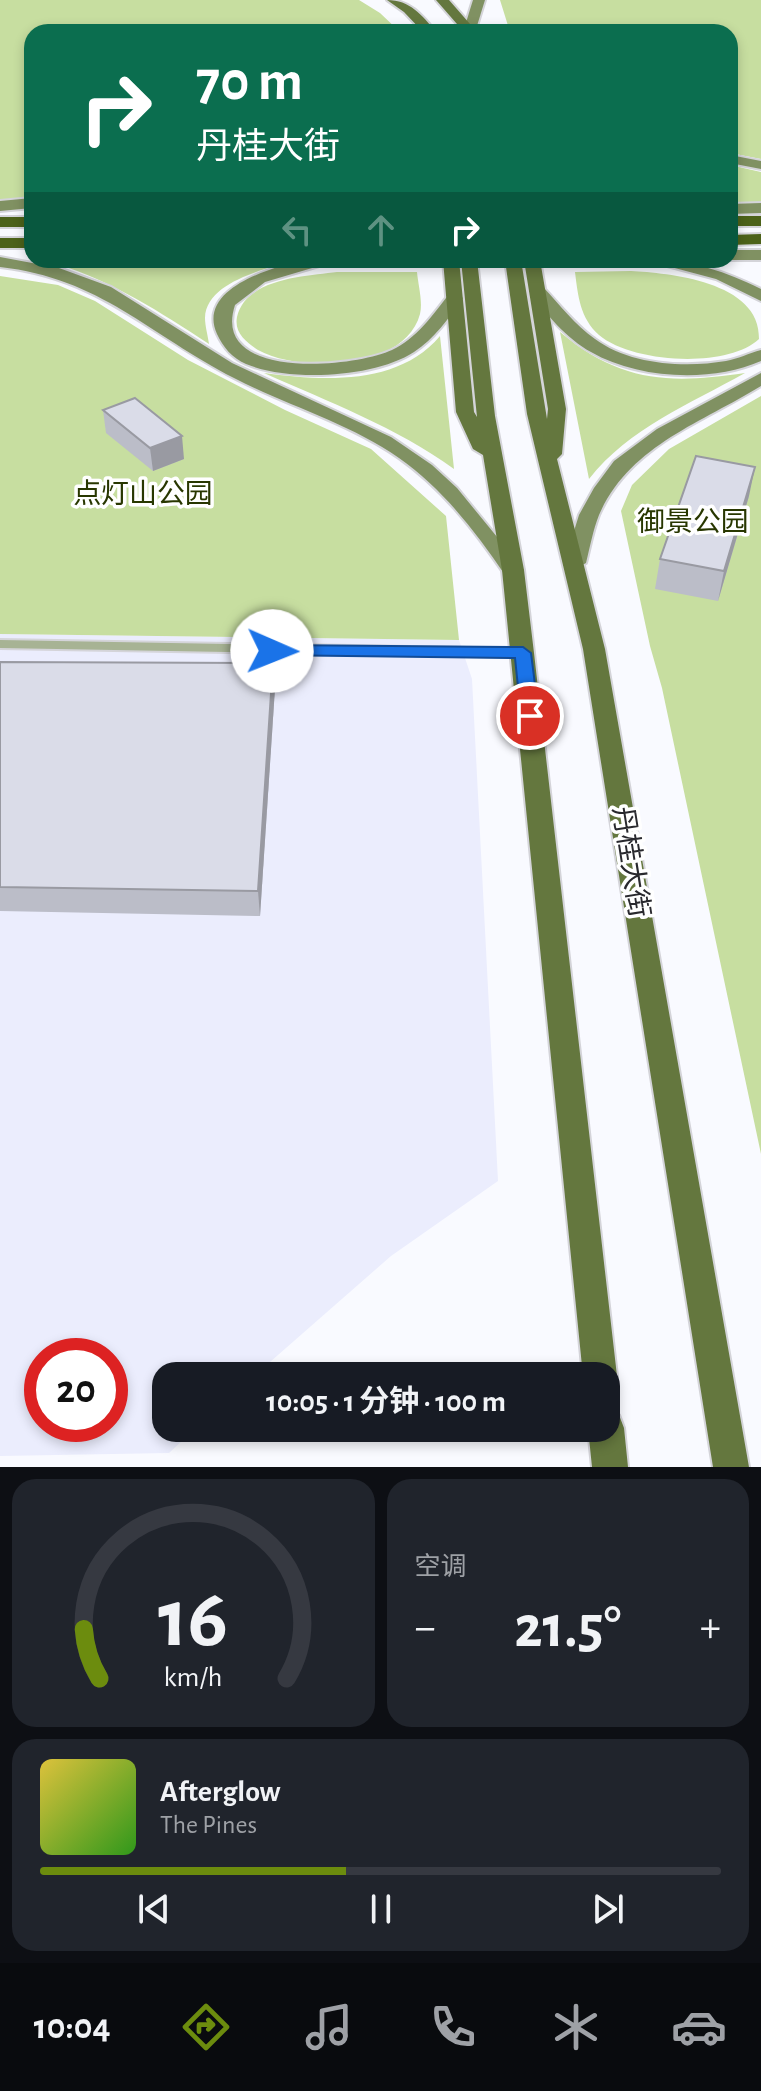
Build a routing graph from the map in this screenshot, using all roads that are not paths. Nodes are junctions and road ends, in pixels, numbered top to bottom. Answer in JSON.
{"nodes":[{"id":1,"x":393,"y":0,"type":"edge"},
{"id":2,"x":442,"y":0,"type":"edge"},
{"id":3,"x":479,"y":0,"type":"edge"},
{"id":4,"x":422,"y":24,"type":"edge"},
{"id":5,"x":464,"y":24,"type":"edge"},
{"id":6,"x":472,"y":24,"type":"edge"},
{"id":7,"x":738,"y":161,"type":"edge"},
{"id":8,"x":761,"y":165,"type":"edge"},
{"id":9,"x":24,"y":204,"type":"edge"},
{"id":10,"x":0,"y":208,"type":"edge"},
{"id":11,"x":761,"y":208,"type":"edge"},
{"id":12,"x":738,"y":209,"type":"edge"},
{"id":13,"x":24,"y":210,"type":"edge"},
{"id":14,"x":738,"y":221,"type":"edge"},
{"id":15,"x":761,"y":221,"type":"edge"},
{"id":16,"x":0,"y":222,"type":"edge"},
{"id":17,"x":24,"y":222,"type":"edge"},
{"id":18,"x":761,"y":239,"type":"edge"},
{"id":19,"x":738,"y":240,"type":"edge"},
{"id":20,"x":0,"y":243,"type":"edge"},
{"id":21,"x":24,"y":243,"type":"edge"},
{"id":22,"x":738,"y":255,"type":"edge"},
{"id":23,"x":761,"y":255,"type":"edge"},
{"id":24,"x":24,"y":258,"type":"edge"},
{"id":25,"x":0,"y":259,"type":"edge"},
{"id":26,"x":24,"y":265,"type":"edge"},
{"id":27,"x":38,"y":268,"type":"edge"},
{"id":28,"x":297,"y":268,"type":"edge"},
{"id":29,"x":452,"y":268,"type":"edge"},
{"id":30,"x":470,"y":268,"type":"edge"},
{"id":31,"x":514,"y":268,"type":"edge"},
{"id":32,"x":533,"y":268,"type":"edge"},
{"id":33,"x":692,"y":268,"type":"edge"},
{"id":34,"x":537,"y":291,"type":"junction"},
{"id":35,"x":761,"y":296,"type":"edge"},
{"id":36,"x":455,"y":298,"type":"junction"},
{"id":37,"x":761,"y":355,"type":"edge"},
{"id":38,"x":761,"y":378,"type":"edge"},
{"id":39,"x":551,"y":468,"type":"junction"},
{"id":40,"x":496,"y":473,"type":"junction"},
{"id":41,"x":575,"y":563,"type":"junction"},
{"id":42,"x":513,"y":570,"type":"junction"},
{"id":43,"x":0,"y":644,"type":"edge"},
{"id":44,"x":523,"y":653,"type":"junction"},
{"id":45,"x":599,"y":1362,"type":"edge"},
{"id":46,"x":607,"y":1442,"type":"edge"},
{"id":47,"x":610,"y":1467,"type":"edge"},
{"id":48,"x":731,"y":1467,"type":"edge"}],
"edges":[{"from":1,"to":4,"type":"main road"},
{"from":2,"to":5,"type":"main road"},
{"from":3,"to":6,"type":"street"},
{"from":7,"to":8,"type":"street"},
{"from":9,"to":10,"type":"street"},
{"from":10,"to":13,"type":"street"},
{"from":11,"to":12,"type":"street"},
{"from":14,"to":15,"type":"highway"},
{"from":16,"to":17,"type":"highway"},
{"from":18,"to":19,"type":"highway"},
{"from":20,"to":21,"type":"highway"},
{"from":22,"to":23,"type":"street"},
{"from":24,"to":25,"type":"street"},
{"from":25,"to":26,"type":"street"},
{"from":27,"to":42,"type":"street"},
{"from":28,"to":36,"type":"street"},
{"from":29,"to":36,"type":"main road"},
{"from":30,"to":40,"type":"main road"},
{"from":31,"to":39,"type":"main road","name":"丹桂大街"},
{"from":32,"to":34,"type":"main road"},
{"from":33,"to":35,"type":"street"},
{"from":34,"to":37,"type":"street"},
{"from":34,"to":39,"type":"main road"},
{"from":36,"to":40,"type":"main road"},
{"from":38,"to":41,"type":"street"},
{"from":39,"to":41,"type":"main road","name":"丹桂大街"},
{"from":40,"to":42,"type":"main road"},
{"from":41,"to":48,"type":"main road","name":"丹桂大街"},
{"from":42,"to":44,"type":"main road"},
{"from":43,"to":44,"type":"lane"},
{"from":44,"to":45,"type":"main road"},
{"from":46,"to":47,"type":"main road"}]}
